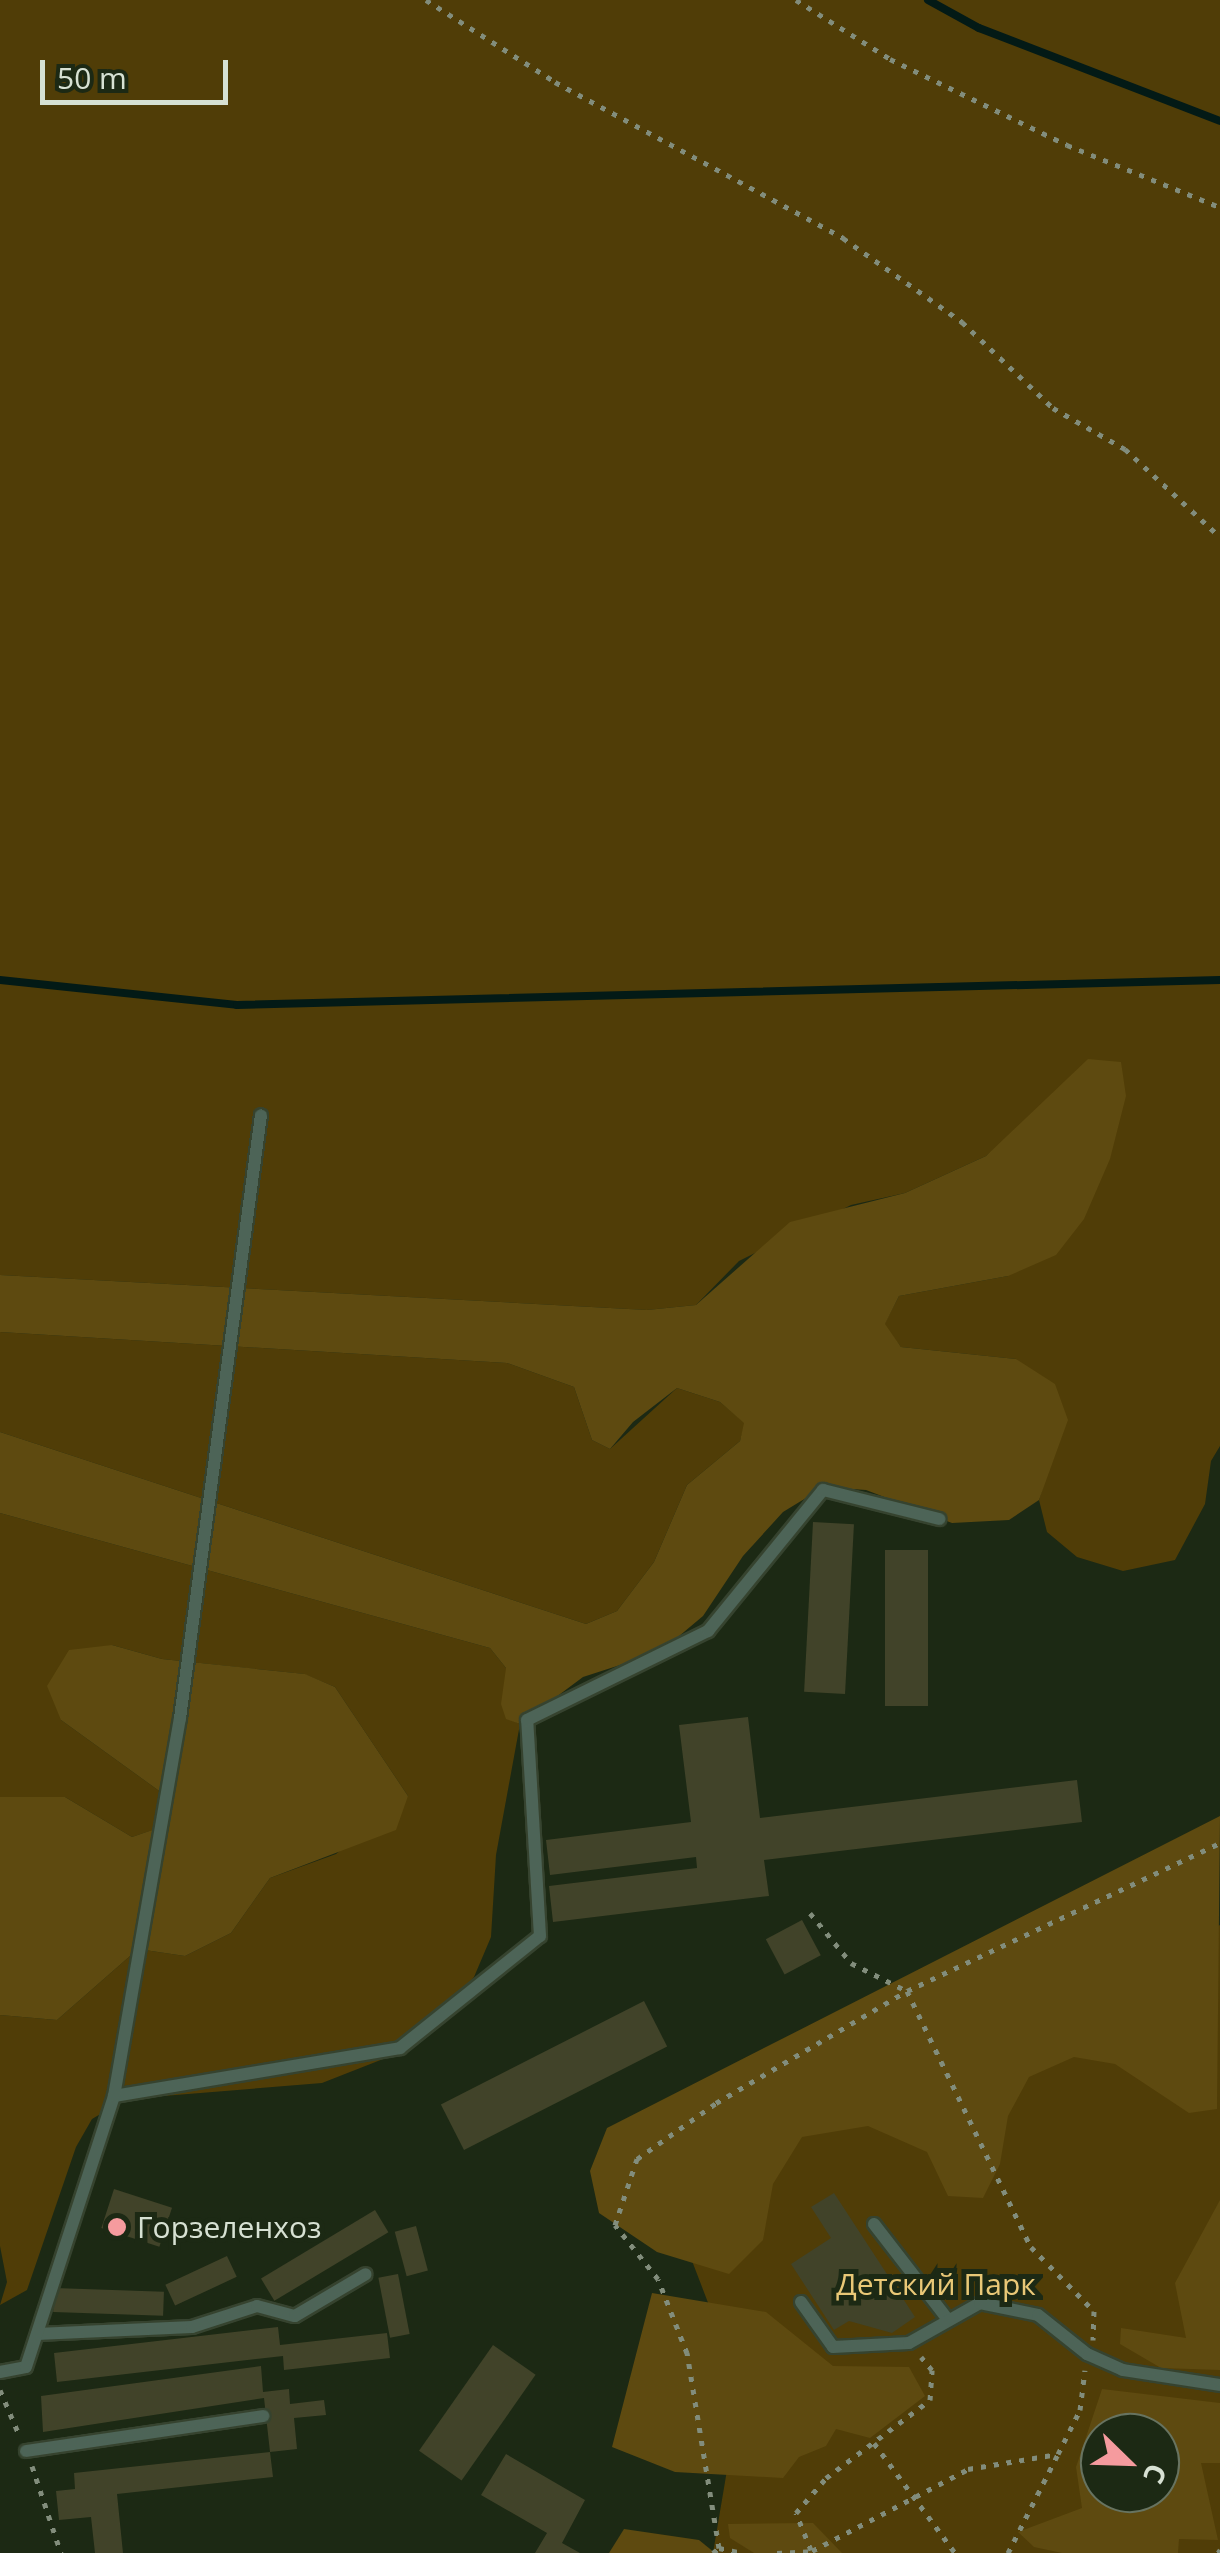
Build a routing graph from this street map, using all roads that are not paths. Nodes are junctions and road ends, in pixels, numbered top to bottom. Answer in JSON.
{"nodes":[{"id":1,"x":260,"y":1116,"type":"dead end"},
{"id":2,"x":939,"y":1519,"type":"dead end"},
{"id":3,"x":114,"y":2096,"type":"junction"},
{"id":4,"x":874,"y":2224,"type":"dead end"},
{"id":5,"x":366,"y":2274,"type":"dead end"},
{"id":6,"x":801,"y":2302,"type":"dead end"},
{"id":7,"x":946,"y":2317,"type":"junction"},
{"id":8,"x":36,"y":2334,"type":"junction"},
{"id":9,"x":0,"y":2372,"type":"edge"},
{"id":10,"x":1220,"y":2385,"type":"edge"},
{"id":11,"x":263,"y":2416,"type":"dead end"},
{"id":12,"x":26,"y":2450,"type":"dead end"}],
"edges":[{"from":1,"to":3,"type":"lane"},
{"from":2,"to":3,"type":"lane"},
{"from":3,"to":8,"type":"lane"},
{"from":4,"to":7,"type":"lane"},
{"from":5,"to":8,"type":"lane"},
{"from":6,"to":7,"type":"lane"},
{"from":7,"to":10,"type":"lane"},
{"from":8,"to":9,"type":"lane"},
{"from":11,"to":12,"type":"lane"}]}
